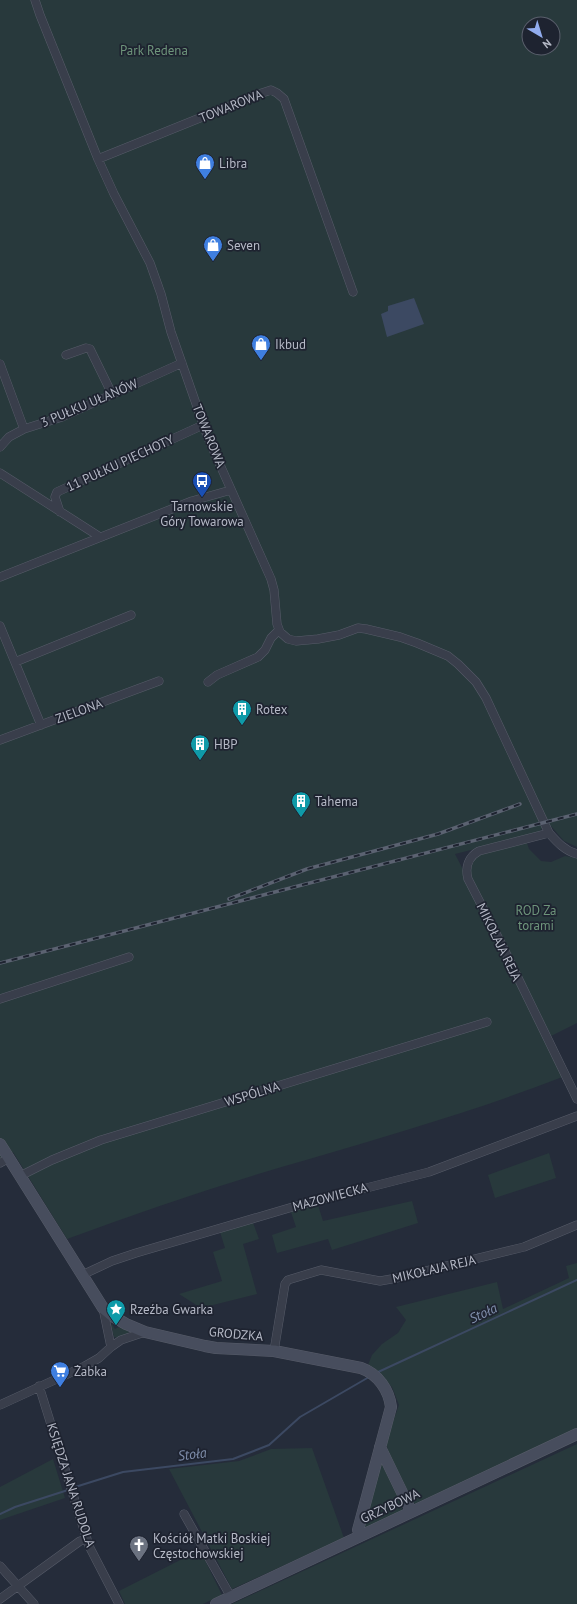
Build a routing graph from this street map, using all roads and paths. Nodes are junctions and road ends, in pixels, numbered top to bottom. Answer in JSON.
{"nodes":[{"id":1,"x":35,"y":0,"type":"edge"},
{"id":2,"x":98,"y":159,"type":"junction"},
{"id":3,"x":353,"y":292,"type":"dead end"},
{"id":4,"x":66,"y":355,"type":"dead end"},
{"id":5,"x":182,"y":363,"type":"junction"},
{"id":6,"x":0,"y":364,"type":"edge"},
{"id":7,"x":112,"y":394,"type":"junction"},
{"id":8,"x":203,"y":425,"type":"junction"},
{"id":9,"x":24,"y":429,"type":"junction"},
{"id":10,"x":0,"y":447,"type":"edge"},
{"id":11,"x":0,"y":473,"type":"edge"},
{"id":12,"x":231,"y":490,"type":"junction"},
{"id":13,"x":60,"y":512,"type":"junction"},
{"id":14,"x":98,"y":535,"type":"junction"},
{"id":15,"x":0,"y":577,"type":"edge"},
{"id":16,"x":131,"y":615,"type":"dead end"},
{"id":17,"x":0,"y":626,"type":"edge"},
{"id":18,"x":279,"y":630,"type":"junction"},
{"id":19,"x":15,"y":662,"type":"junction"},
{"id":20,"x":158,"y":681,"type":"dead end"},
{"id":21,"x":208,"y":682,"type":"dead end"},
{"id":22,"x":41,"y":725,"type":"junction"},
{"id":23,"x":0,"y":740,"type":"edge"},
{"id":24,"x":549,"y":833,"type":"junction"},
{"id":25,"x":577,"y":854,"type":"edge"},
{"id":26,"x":129,"y":957,"type":"dead end"},
{"id":27,"x":0,"y":999,"type":"edge"},
{"id":28,"x":487,"y":1022,"type":"dead end"},
{"id":29,"x":577,"y":1099,"type":"edge"},
{"id":30,"x":577,"y":1116,"type":"edge"},
{"id":31,"x":0,"y":1144,"type":"edge"},
{"id":32,"x":4,"y":1161,"type":"edge"},
{"id":33,"x":20,"y":1176,"type":"junction"},
{"id":34,"x":577,"y":1225,"type":"edge"},
{"id":35,"x":82,"y":1275,"type":"junction"},
{"id":36,"x":103,"y":1308,"type":"junction"},
{"id":37,"x":145,"y":1332,"type":"junction"},
{"id":38,"x":111,"y":1347,"type":"junction"},
{"id":39,"x":274,"y":1351,"type":"junction"},
{"id":40,"x":40,"y":1386,"type":"junction"},
{"id":41,"x":0,"y":1405,"type":"edge"},
{"id":42,"x":577,"y":1434,"type":"edge"},
{"id":43,"x":380,"y":1447,"type":"junction"},
{"id":44,"x":411,"y":1512,"type":"junction"},
{"id":45,"x":184,"y":1514,"type":"dead end"},
{"id":46,"x":361,"y":1535,"type":"junction"},
{"id":47,"x":87,"y":1539,"type":"junction"},
{"id":48,"x":0,"y":1566,"type":"edge"},
{"id":49,"x":17,"y":1586,"type":"junction"},
{"id":50,"x":231,"y":1597,"type":"junction"},
{"id":51,"x":0,"y":1599,"type":"edge"},
{"id":52,"x":34,"y":1604,"type":"edge"},
{"id":53,"x":119,"y":1604,"type":"edge"},
{"id":54,"x":216,"y":1604,"type":"edge"}],
"edges":[{"from":1,"to":2,"type":"street","name":"TOWAROWA"},
{"from":2,"to":3,"type":"street","name":"TOWAROWA"},
{"from":2,"to":5,"type":"street","name":"TOWAROWA"},
{"from":4,"to":7,"type":"street"},
{"from":5,"to":7,"type":"street","name":"3 PUŁKU UŁANÓW"},
{"from":5,"to":8,"type":"street","name":"TOWAROWA"},
{"from":6,"to":9,"type":"street"},
{"from":7,"to":9,"type":"street","name":"3 PUŁKU UŁANÓW"},
{"from":8,"to":12,"type":"street","name":"TOWAROWA"},
{"from":8,"to":13,"type":"street","name":"11 PUŁKU PIECHOTY"},
{"from":9,"to":10,"type":"street","name":"3 PUŁKU UŁANÓW"},
{"from":11,"to":13,"type":"street"},
{"from":12,"to":14,"type":"street"},
{"from":12,"to":18,"type":"street","name":"TOWAROWA"},
{"from":13,"to":14,"type":"street"},
{"from":14,"to":15,"type":"street"},
{"from":16,"to":19,"type":"street"},
{"from":17,"to":19,"type":"street"},
{"from":18,"to":21,"type":"street"},
{"from":18,"to":24,"type":"street"},
{"from":19,"to":22,"type":"street"},
{"from":20,"to":22,"type":"street","name":"ZIELONA"},
{"from":22,"to":23,"type":"street","name":"ZIELONA"},
{"from":24,"to":25,"type":"street"},
{"from":24,"to":29,"type":"street","name":"MIKOŁAJA REJA"},
{"from":26,"to":27,"type":"street"},
{"from":28,"to":33,"type":"street","name":"WSPÓLNA"},
{"from":30,"to":35,"type":"street","name":"MAZOWIECKA"},
{"from":31,"to":32,"type":"street","name":"GRODZKA"},
{"from":32,"to":33,"type":"street","name":"GRODZKA"},
{"from":33,"to":35,"type":"street","name":"GRODZKA"},
{"from":34,"to":39,"type":"street","name":"MIKOŁAJA REJA"},
{"from":35,"to":36,"type":"street","name":"GRODZKA"},
{"from":36,"to":37,"type":"street","name":"GRODZKA"},
{"from":36,"to":38,"type":"street"},
{"from":37,"to":38,"type":"street"},
{"from":37,"to":39,"type":"street","name":"GRODZKA"},
{"from":38,"to":40,"type":"street"},
{"from":39,"to":43,"type":"street","name":"GRODZKA"},
{"from":40,"to":41,"type":"street"},
{"from":40,"to":47,"type":"street","name":"KSIĘDZA JANA RUDOLA"},
{"from":42,"to":44,"type":"street","name":"GRZYBOWA"},
{"from":43,"to":44,"type":"street"},
{"from":43,"to":46,"type":"street","name":"GRODZKA"},
{"from":44,"to":46,"type":"street","name":"GRZYBOWA"},
{"from":45,"to":50,"type":"street"},
{"from":46,"to":50,"type":"street","name":"GRZYBOWA"},
{"from":47,"to":49,"type":"street"},
{"from":47,"to":53,"type":"street","name":"KSIĘDZA JANA RUDOLA"},
{"from":48,"to":49,"type":"street"},
{"from":49,"to":51,"type":"street"},
{"from":49,"to":52,"type":"street"},
{"from":50,"to":54,"type":"street","name":"GRZYBOWA"}]}
